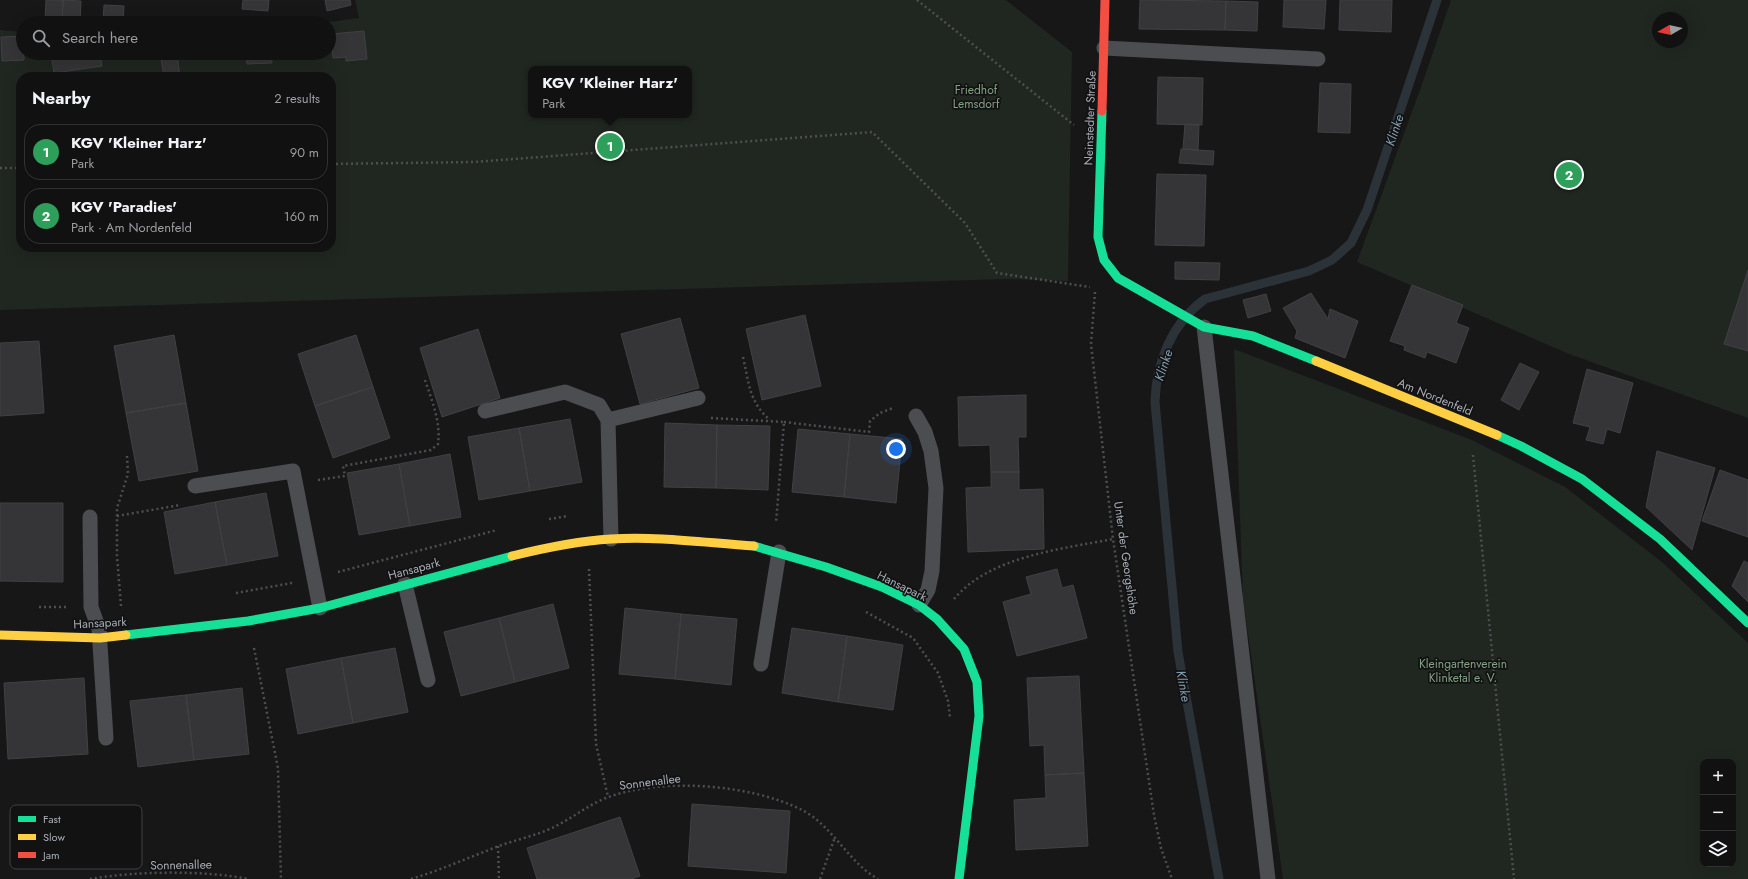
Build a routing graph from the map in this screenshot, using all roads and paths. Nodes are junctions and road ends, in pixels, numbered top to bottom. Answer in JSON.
{"nodes":[{"id":1,"x":917,"y":0,"type":"edge"},
{"id":2,"x":1105,"y":0,"type":"edge"},
{"id":3,"x":1104,"y":48,"type":"junction"},
{"id":4,"x":1318,"y":59,"type":"dead end"},
{"id":5,"x":1101,"y":146,"type":"junction"},
{"id":6,"x":336,"y":164,"type":"edge"},
{"id":7,"x":0,"y":168,"type":"edge"},
{"id":8,"x":16,"y":168,"type":"edge"},
{"id":9,"x":1098,"y":237,"type":"joint"},
{"id":10,"x":1204,"y":327,"type":"junction"},
{"id":11,"x":743,"y":357,"type":"dead end"},
{"id":12,"x":424,"y":377,"type":"dead end"},
{"id":13,"x":698,"y":398,"type":"dead end"},
{"id":14,"x":485,"y":412,"type":"dead end"},
{"id":15,"x":916,"y":416,"type":"joint"},
{"id":16,"x":709,"y":418,"type":"dead end"},
{"id":17,"x":608,"y":420,"type":"junction"},
{"id":18,"x":771,"y":421,"type":"junction"},
{"id":19,"x":784,"y":422,"type":"junction"},
{"id":20,"x":1469,"y":423,"type":"junction"},
{"id":21,"x":127,"y":456,"type":"dead end"},
{"id":22,"x":295,"y":484,"type":"junction"},
{"id":23,"x":195,"y":486,"type":"dead end"},
{"id":24,"x":184,"y":504,"type":"dead end"},
{"id":25,"x":610,"y":514,"type":"junction"},
{"id":26,"x":117,"y":516,"type":"junction"},
{"id":27,"x":90,"y":517,"type":"dead end"},
{"id":28,"x":546,"y":520,"type":"dead end"},
{"id":29,"x":501,"y":529,"type":"dead end"},
{"id":30,"x":776,"y":530,"type":"dead end"},
{"id":31,"x":611,"y":539,"type":"junction"},
{"id":32,"x":1114,"y":539,"type":"junction"},
{"id":33,"x":779,"y":552,"type":"junction"},
{"id":34,"x":589,"y":567,"type":"junction"},
{"id":35,"x":596,"y":567,"type":"dead end"},
{"id":36,"x":581,"y":569,"type":"dead end"},
{"id":37,"x":314,"y":578,"type":"junction"},
{"id":38,"x":930,"y":580,"type":"junction"},
{"id":39,"x":405,"y":584,"type":"junction"},
{"id":40,"x":229,"y":594,"type":"dead end"},
{"id":41,"x":955,"y":597,"type":"junction"},
{"id":42,"x":960,"y":602,"type":"dead end"},
{"id":43,"x":919,"y":605,"type":"junction"},
{"id":44,"x":121,"y":606,"type":"junction"},
{"id":45,"x":129,"y":606,"type":"dead end"},
{"id":46,"x":31,"y":607,"type":"dead end"},
{"id":47,"x":91,"y":607,"type":"junction"},
{"id":48,"x":320,"y":608,"type":"junction"},
{"id":49,"x":862,"y":610,"type":"dead end"},
{"id":50,"x":937,"y":619,"type":"junction"},
{"id":51,"x":248,"y":621,"type":"junction"},
{"id":52,"x":1748,"y":622,"type":"edge"},
{"id":53,"x":0,"y":635,"type":"edge"},
{"id":54,"x":100,"y":638,"type":"junction"},
{"id":55,"x":761,"y":664,"type":"dead end"},
{"id":56,"x":428,"y":680,"type":"dead end"},
{"id":57,"x":951,"y":724,"type":"dead end"},
{"id":58,"x":106,"y":738,"type":"dead end"},
{"id":59,"x":608,"y":797,"type":"junction"},
{"id":60,"x":835,"y":837,"type":"junction"},
{"id":61,"x":498,"y":846,"type":"junction"},
{"id":62,"x":90,"y":879,"type":"edge"},
{"id":63,"x":249,"y":879,"type":"edge"},
{"id":64,"x":281,"y":879,"type":"edge"},
{"id":65,"x":411,"y":879,"type":"edge"},
{"id":66,"x":499,"y":879,"type":"edge"},
{"id":67,"x":820,"y":879,"type":"edge"},
{"id":68,"x":878,"y":879,"type":"edge"},
{"id":69,"x":959,"y":879,"type":"edge"},
{"id":70,"x":1172,"y":879,"type":"edge"},
{"id":71,"x":1268,"y":879,"type":"edge"},
{"id":72,"x":1514,"y":879,"type":"edge"}],
"edges":[{"from":1,"to":5,"type":"path"},
{"from":2,"to":3,"type":"street","name":"Neinstedter Straße"},
{"from":3,"to":4,"type":"lane"},
{"from":3,"to":5,"type":"street","name":"Neinstedter Straße"},
{"from":5,"to":9,"type":"street","name":"Neinstedter Straße"},
{"from":6,"to":32,"type":"path","name":"Unter der Georgshöhe"},
{"from":7,"to":8,"type":"path"},
{"from":9,"to":10,"type":"street","name":"Am Nordenfeld"},
{"from":10,"to":20,"type":"street","name":"Am Nordenfeld"},
{"from":10,"to":71,"type":"lane"},
{"from":11,"to":18,"type":"path"},
{"from":12,"to":22,"type":"path"},
{"from":13,"to":17,"type":"lane"},
{"from":14,"to":17,"type":"lane"},
{"from":15,"to":19,"type":"path"},
{"from":15,"to":38,"type":"lane"},
{"from":16,"to":18,"type":"path"},
{"from":17,"to":25,"type":"lane"},
{"from":18,"to":19,"type":"path"},
{"from":19,"to":30,"type":"path"},
{"from":20,"to":52,"type":"street","name":"Am Nordenfeld"},
{"from":20,"to":72,"type":"path"},
{"from":21,"to":26,"type":"path"},
{"from":22,"to":23,"type":"lane"},
{"from":22,"to":37,"type":"lane"},
{"from":24,"to":26,"type":"path"},
{"from":25,"to":28,"type":"path"},
{"from":25,"to":31,"type":"lane"},
{"from":26,"to":44,"type":"path"},
{"from":27,"to":47,"type":"lane"},
{"from":29,"to":37,"type":"path"},
{"from":31,"to":33,"type":"street","name":"Hansapark"},
{"from":31,"to":39,"type":"street","name":"Hansapark"},
{"from":32,"to":41,"type":"path"},
{"from":32,"to":70,"type":"path","name":"Unter der Georgshöhe"},
{"from":33,"to":43,"type":"street","name":"Hansapark"},
{"from":33,"to":55,"type":"lane"},
{"from":34,"to":35,"type":"path"},
{"from":34,"to":36,"type":"path"},
{"from":34,"to":59,"type":"path"},
{"from":37,"to":40,"type":"path"},
{"from":37,"to":48,"type":"lane"},
{"from":38,"to":41,"type":"path"},
{"from":38,"to":43,"type":"lane"},
{"from":39,"to":48,"type":"street","name":"Hansapark"},
{"from":39,"to":56,"type":"lane"},
{"from":41,"to":42,"type":"path"},
{"from":41,"to":50,"type":"path"},
{"from":43,"to":50,"type":"street","name":"Hansapark"},
{"from":44,"to":45,"type":"path"},
{"from":44,"to":47,"type":"path"},
{"from":46,"to":47,"type":"path"},
{"from":47,"to":54,"type":"lane"},
{"from":48,"to":51,"type":"street","name":"Hansapark"},
{"from":49,"to":57,"type":"path"},
{"from":50,"to":69,"type":"street","name":"Hansapark"},
{"from":51,"to":54,"type":"street","name":"Hansapark"},
{"from":51,"to":64,"type":"path"},
{"from":53,"to":54,"type":"street","name":"Hansapark"},
{"from":54,"to":58,"type":"lane"},
{"from":59,"to":60,"type":"path","name":"Sonnenallee"},
{"from":59,"to":61,"type":"path","name":"Sonnenallee"},
{"from":60,"to":67,"type":"path"},
{"from":60,"to":68,"type":"path","name":"Sonnenallee"},
{"from":61,"to":65,"type":"path","name":"Sonnenallee"},
{"from":61,"to":66,"type":"path"},
{"from":62,"to":63,"type":"path","name":"Sonnenallee"}]}
